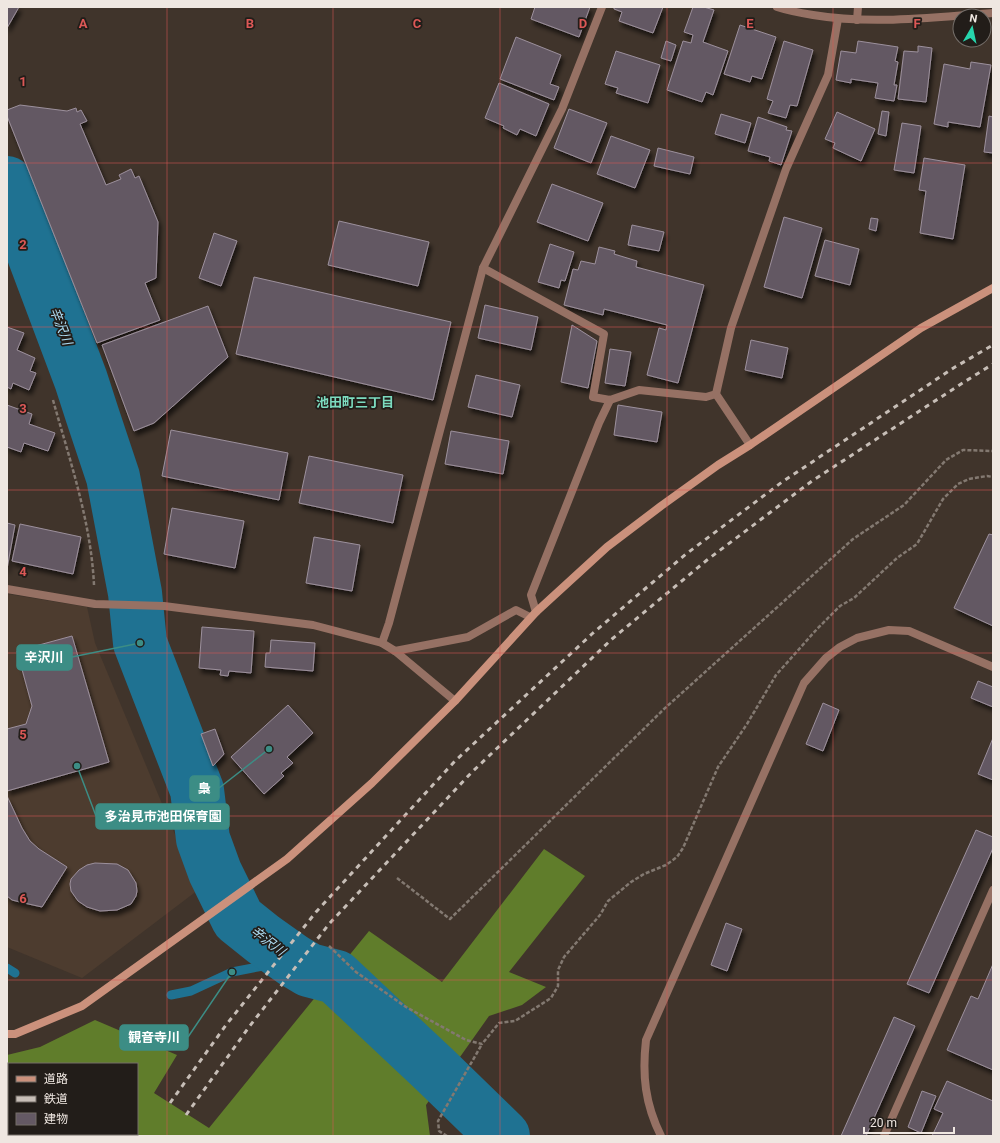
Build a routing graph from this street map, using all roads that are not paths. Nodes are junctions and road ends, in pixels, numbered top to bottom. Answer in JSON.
{"nodes":[{"id":1,"x":602,"y":7,"type":"edge"},
{"id":2,"x":777,"y":7,"type":"edge"},
{"id":3,"x":858,"y":7,"type":"edge"},
{"id":4,"x":952,"y":14,"type":"edge"},
{"id":5,"x":838,"y":19,"type":"junction"},
{"id":6,"x":857,"y":20,"type":"junction"},
{"id":7,"x":483,"y":268,"type":"junction"},
{"id":8,"x":993,"y":288,"type":"edge"},
{"id":9,"x":716,"y":394,"type":"junction"},
{"id":10,"x":610,"y":400,"type":"junction"},
{"id":11,"x":750,"y":445,"type":"junction"},
{"id":12,"x":7,"y":589,"type":"edge"},
{"id":13,"x":533,"y":614,"type":"junction"},
{"id":14,"x":382,"y":643,"type":"junction"},
{"id":15,"x":395,"y":650,"type":"junction"},
{"id":16,"x":993,"y":667,"type":"edge"},
{"id":17,"x":455,"y":701,"type":"junction"},
{"id":18,"x":993,"y":890,"type":"edge"},
{"id":19,"x":7,"y":1034,"type":"edge"},
{"id":20,"x":661,"y":1136,"type":"edge"},
{"id":21,"x":884,"y":1136,"type":"edge"}],
"edges":[{"from":1,"to":7,"type":"street"},
{"from":2,"to":5,"type":"street"},
{"from":3,"to":6,"type":"street"},
{"from":4,"to":6,"type":"street"},
{"from":5,"to":6,"type":"street"},
{"from":5,"to":9,"type":"street"},
{"from":7,"to":10,"type":"street"},
{"from":7,"to":14,"type":"street"},
{"from":8,"to":11,"type":"street"},
{"from":9,"to":10,"type":"street"},
{"from":9,"to":11,"type":"street"},
{"from":10,"to":13,"type":"street"},
{"from":11,"to":13,"type":"street"},
{"from":12,"to":14,"type":"street"},
{"from":13,"to":15,"type":"street"},
{"from":13,"to":17,"type":"street"},
{"from":14,"to":15,"type":"street"},
{"from":15,"to":17,"type":"street"},
{"from":16,"to":20,"type":"street"},
{"from":17,"to":19,"type":"street"},
{"from":18,"to":21,"type":"street"}]}
